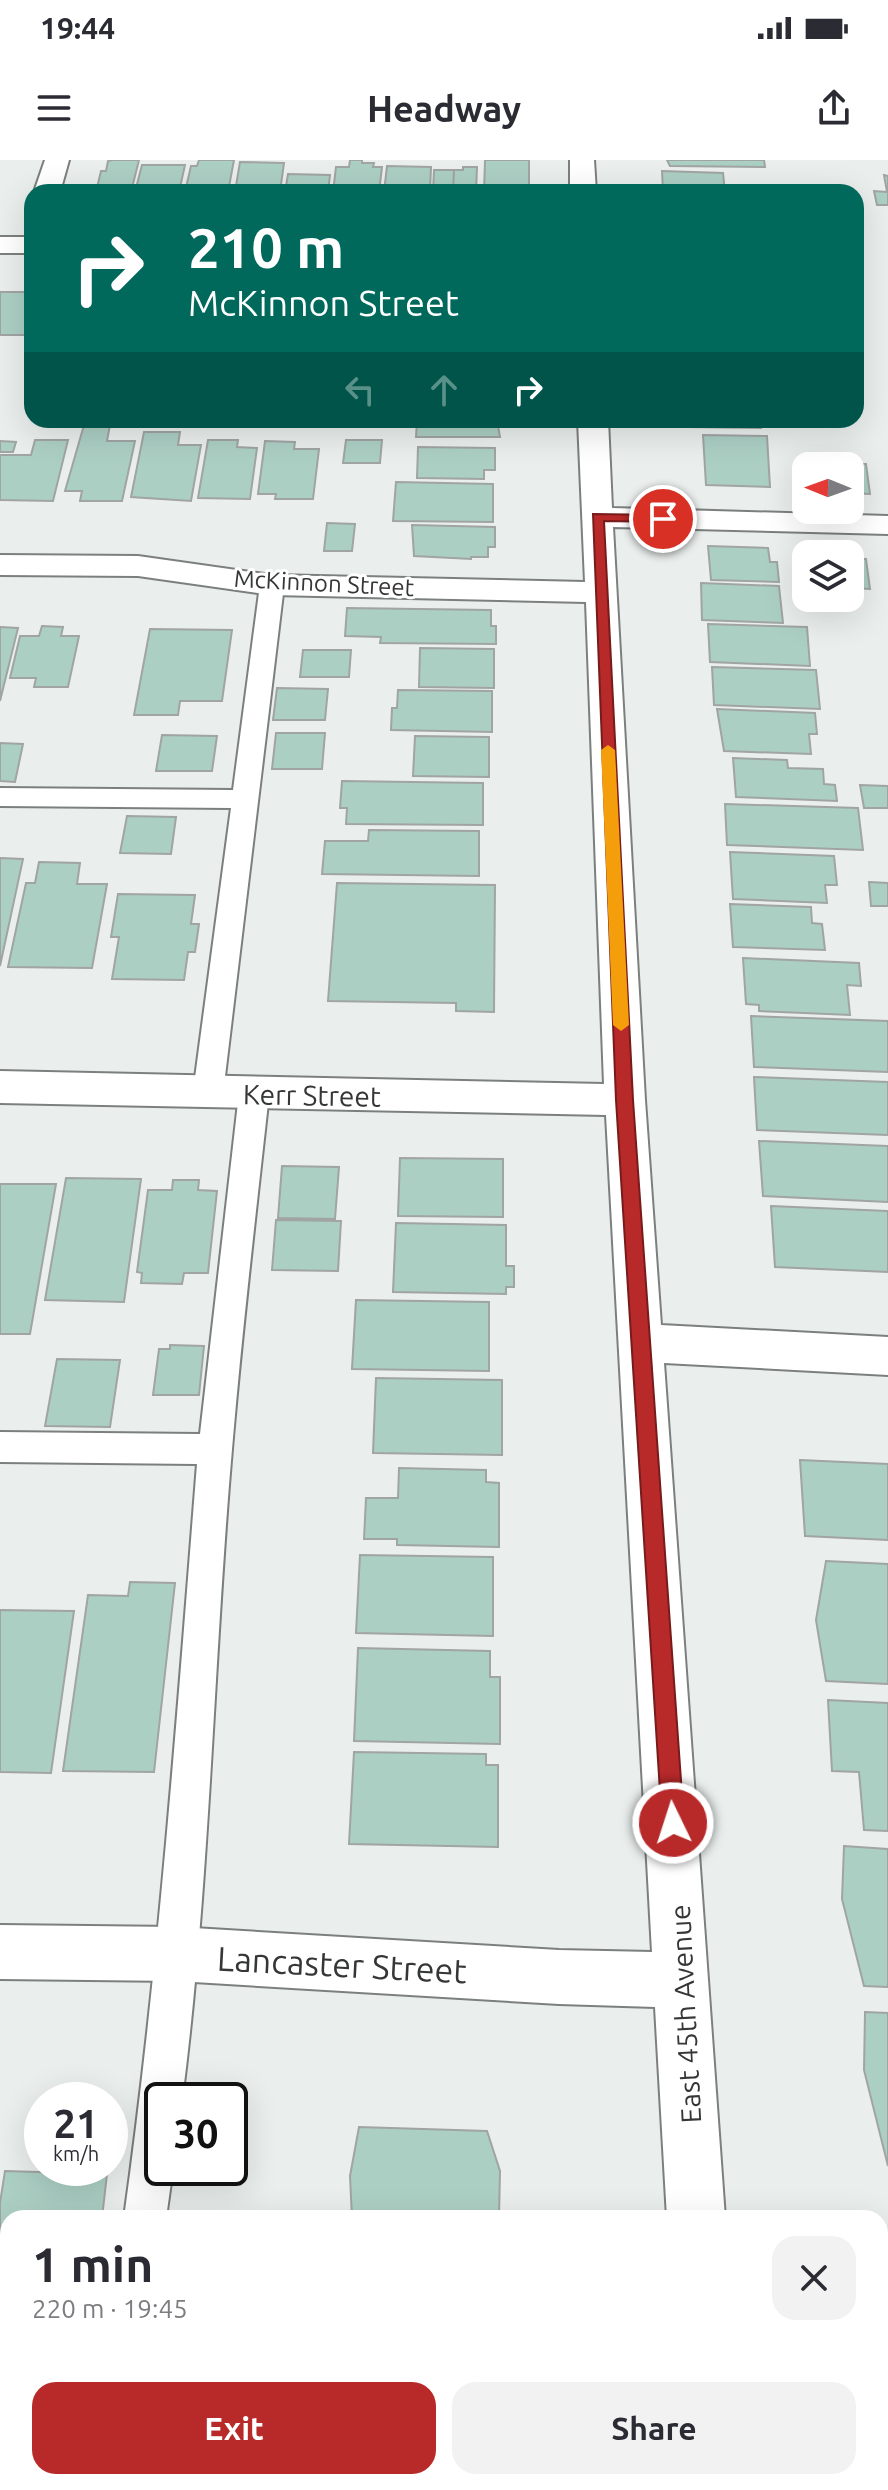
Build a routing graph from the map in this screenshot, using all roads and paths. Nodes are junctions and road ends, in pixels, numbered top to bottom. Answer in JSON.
{"nodes":[{"id":1,"x":57,"y":160,"type":"edge"},
{"id":2,"x":582,"y":160,"type":"edge"},
{"id":3,"x":50,"y":184,"type":"edge"},
{"id":4,"x":583,"y":184,"type":"edge"},
{"id":5,"x":24,"y":243,"type":"edge"},
{"id":6,"x":0,"y":245,"type":"edge"},
{"id":7,"x":593,"y":428,"type":"edge"},
{"id":8,"x":598,"y":517,"type":"junction"},
{"id":9,"x":888,"y":525,"type":"edge"},
{"id":10,"x":0,"y":565,"type":"edge"},
{"id":11,"x":272,"y":585,"type":"junction"},
{"id":12,"x":600,"y":592,"type":"junction"},
{"id":13,"x":0,"y":797,"type":"edge"},
{"id":14,"x":244,"y":799,"type":"junction"},
{"id":15,"x":0,"y":1087,"type":"edge"},
{"id":16,"x":208,"y":1093,"type":"junction"},
{"id":17,"x":254,"y":1094,"type":"junction"},
{"id":18,"x":625,"y":1100,"type":"junction"},
{"id":19,"x":640,"y":1343,"type":"junction"},
{"id":20,"x":888,"y":1356,"type":"edge"},
{"id":21,"x":0,"y":1447,"type":"edge"},
{"id":22,"x":215,"y":1449,"type":"junction"},
{"id":23,"x":0,"y":1952,"type":"edge"},
{"id":24,"x":177,"y":1954,"type":"junction"},
{"id":25,"x":683,"y":1980,"type":"junction"},
{"id":26,"x":146,"y":2210,"type":"edge"},
{"id":27,"x":696,"y":2210,"type":"edge"}],
"edges":[{"from":1,"to":3,"type":"street"},
{"from":2,"to":4,"type":"street"},
{"from":5,"to":6,"type":"street"},
{"from":7,"to":8,"type":"street","name":"East 45th Avenue"},
{"from":8,"to":9,"type":"street"},
{"from":8,"to":12,"type":"street","name":"East 45th Avenue"},
{"from":10,"to":11,"type":"street","name":"McKinnon Street"},
{"from":11,"to":12,"type":"street","name":"McKinnon Street"},
{"from":11,"to":14,"type":"lane"},
{"from":12,"to":18,"type":"street","name":"East 45th Avenue"},
{"from":13,"to":14,"type":"lane"},
{"from":14,"to":16,"type":"lane"},
{"from":15,"to":16,"type":"street","name":"Kerr Street"},
{"from":16,"to":17,"type":"street","name":"Kerr Street"},
{"from":17,"to":18,"type":"street","name":"Kerr Street"},
{"from":17,"to":22,"type":"lane"},
{"from":18,"to":19,"type":"street","name":"East 45th Avenue"},
{"from":19,"to":20,"type":"street"},
{"from":19,"to":25,"type":"street","name":"East 45th Avenue"},
{"from":21,"to":22,"type":"lane"},
{"from":22,"to":24,"type":"lane"},
{"from":23,"to":24,"type":"street","name":"Lancaster Street"},
{"from":24,"to":25,"type":"street","name":"Lancaster Street"},
{"from":24,"to":26,"type":"lane"},
{"from":25,"to":27,"type":"street","name":"East 45th Avenue"}]}
